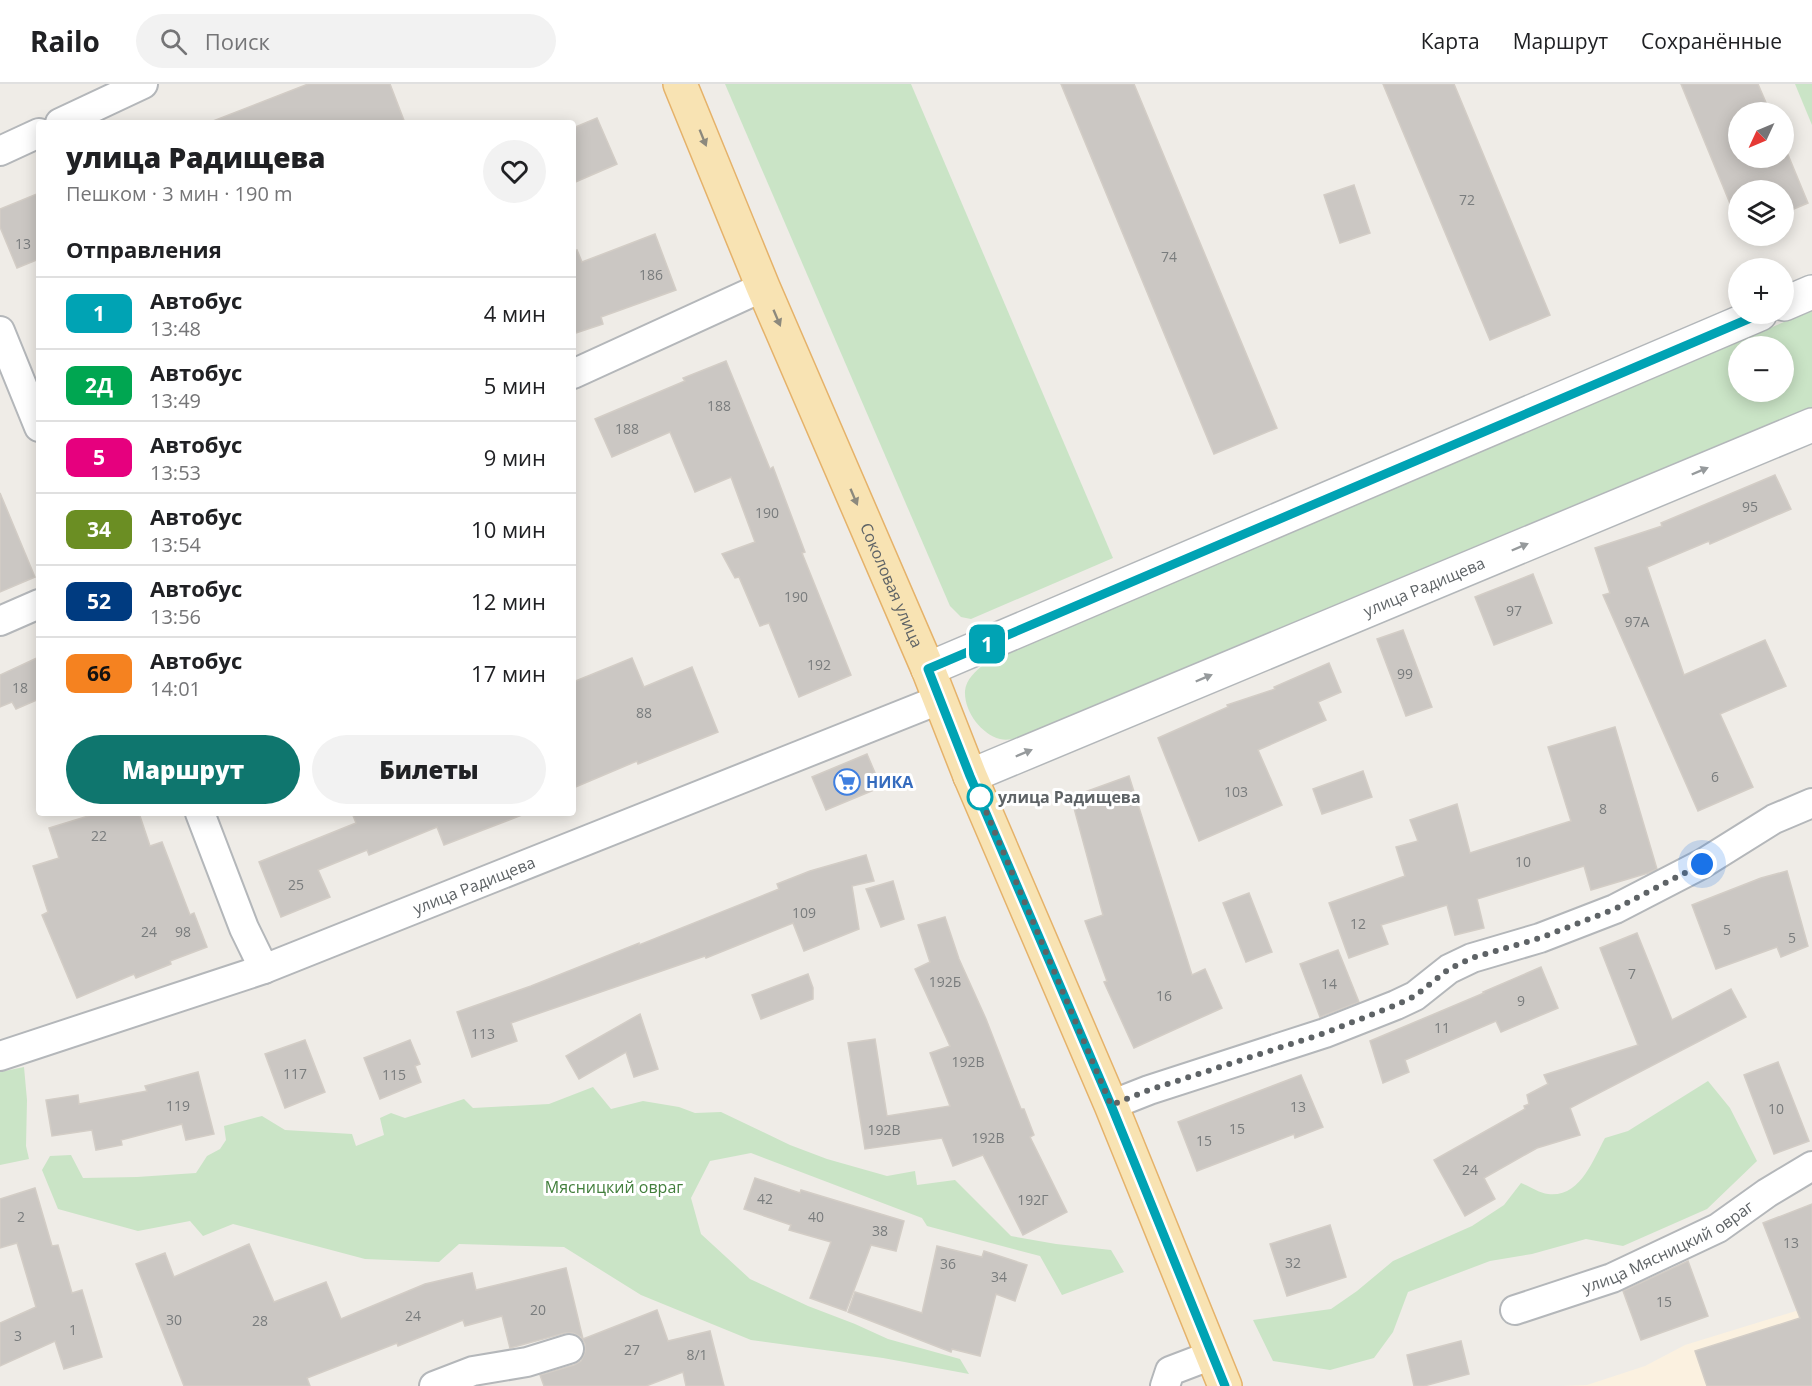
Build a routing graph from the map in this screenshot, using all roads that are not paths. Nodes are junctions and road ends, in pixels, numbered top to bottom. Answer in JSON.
{"nodes":[{"id":1,"x":143,"y":84,"type":"edge"},
{"id":2,"x":680,"y":84,"type":"edge"},
{"id":3,"x":66,"y":120,"type":"edge"},
{"id":4,"x":36,"y":134,"type":"edge"},
{"id":5,"x":0,"y":151,"type":"edge"},
{"id":6,"x":763,"y":287,"type":"junction"},
{"id":7,"x":1812,"y":292,"type":"edge"},
{"id":8,"x":1794,"y":300,"type":"edge"},
{"id":9,"x":1737,"y":324,"type":"edge"},
{"id":10,"x":0,"y":331,"type":"edge"},
{"id":11,"x":576,"y":373,"type":"edge"},
{"id":12,"x":36,"y":420,"type":"edge"},
{"id":13,"x":1812,"y":425,"type":"edge"},
{"id":14,"x":36,"y":605,"type":"edge"},
{"id":15,"x":0,"y":621,"type":"edge"},
{"id":16,"x":928,"y":669,"type":"junction"},
{"id":17,"x":941,"y":699,"type":"junction"},
{"id":18,"x":970,"y":776,"type":"junction"},
{"id":19,"x":1812,"y":803,"type":"edge"},
{"id":20,"x":201,"y":816,"type":"edge"},
{"id":21,"x":264,"y":969,"type":"junction"},
{"id":22,"x":0,"y":1056,"type":"edge"},
{"id":23,"x":1111,"y":1105,"type":"junction"},
{"id":24,"x":1812,"y":1166,"type":"edge"},
{"id":25,"x":1515,"y":1310,"type":"dead end"},
{"id":26,"x":569,"y":1349,"type":"dead end"},
{"id":27,"x":1212,"y":1355,"type":"junction"},
{"id":28,"x":503,"y":1377,"type":"edge"},
{"id":29,"x":434,"y":1386,"type":"edge"},
{"id":30,"x":1165,"y":1386,"type":"edge"},
{"id":31,"x":1225,"y":1386,"type":"edge"}],
"edges":[{"from":1,"to":3,"type":"street"},
{"from":2,"to":6,"type":"main road","name":"Соколовая улица","one_way":true},
{"from":4,"to":5,"type":"street"},
{"from":6,"to":11,"type":"street"},
{"from":6,"to":16,"type":"main road","name":"Соколовая улица","one_way":true},
{"from":7,"to":8,"type":"street"},
{"from":9,"to":16,"type":"street"},
{"from":10,"to":12,"type":"street"},
{"from":18,"to":13,"type":"street","name":"улица Радищева","one_way":true},
{"from":14,"to":15,"type":"street"},
{"from":16,"to":17,"type":"main road","name":"Соколовая улица"},
{"from":17,"to":18,"type":"main road","name":"Соколовая улица"},
{"from":17,"to":21,"type":"street","name":"улица Радищева"},
{"from":18,"to":23,"type":"main road","name":"Соколовая улица"},
{"from":19,"to":23,"type":"street"},
{"from":20,"to":21,"type":"street"},
{"from":21,"to":22,"type":"street","name":"улица Радищева"},
{"from":23,"to":27,"type":"main road","name":"Соколовая улица"},
{"from":24,"to":25,"type":"street","name":"улица Мясницкий овраг"},
{"from":26,"to":28,"type":"street"},
{"from":27,"to":30,"type":"street"},
{"from":27,"to":31,"type":"main road","name":"Соколовая улица"},
{"from":28,"to":29,"type":"street"}]}
